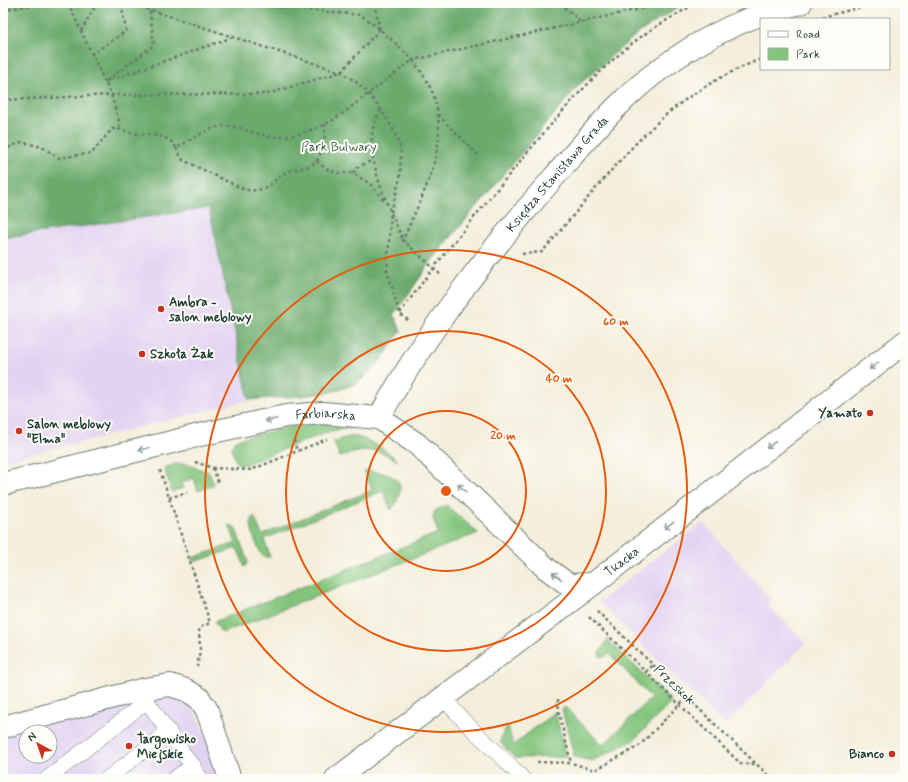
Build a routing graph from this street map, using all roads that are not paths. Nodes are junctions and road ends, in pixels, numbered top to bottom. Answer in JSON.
{"nodes":[{"id":1,"x":801,"y":3,"type":"edge"},
{"id":2,"x":905,"y":342,"type":"edge"},
{"id":3,"x":379,"y":418,"type":"junction"},
{"id":4,"x":3,"y":484,"type":"edge"},
{"id":5,"x":593,"y":584,"type":"junction"},
{"id":6,"x":146,"y":695,"type":"junction"},
{"id":7,"x":444,"y":698,"type":"junction"},
{"id":8,"x":3,"y":728,"type":"edge"},
{"id":9,"x":169,"y":731,"type":"junction"},
{"id":10,"x":193,"y":765,"type":"junction"},
{"id":11,"x":47,"y":779,"type":"edge"},
{"id":12,"x":107,"y":779,"type":"edge"},
{"id":13,"x":174,"y":779,"type":"edge"},
{"id":14,"x":201,"y":779,"type":"edge"},
{"id":15,"x":230,"y":779,"type":"edge"},
{"id":16,"x":336,"y":779,"type":"edge"},
{"id":17,"x":523,"y":779,"type":"edge"}],
"edges":[{"from":1,"to":3,"type":"street","name":"Księdza Stanisława Grada"},
{"from":2,"to":5,"type":"street","name":"Tkacka","one_way":true},
{"from":3,"to":4,"type":"street","name":"Farbiarska","one_way":true},
{"from":5,"to":3,"type":"street","name":"Farbiarska","one_way":true},
{"from":5,"to":7,"type":"street","name":"Tkacka"},
{"from":6,"to":8,"type":"street"},
{"from":6,"to":9,"type":"lane"},
{"from":6,"to":11,"type":"lane"},
{"from":6,"to":15,"type":"street"},
{"from":7,"to":16,"type":"street","name":"Tkacka"},
{"from":7,"to":17,"type":"lane"},
{"from":9,"to":10,"type":"lane"},
{"from":9,"to":12,"type":"lane"},
{"from":10,"to":13,"type":"lane"},
{"from":10,"to":14,"type":"lane"}]}
